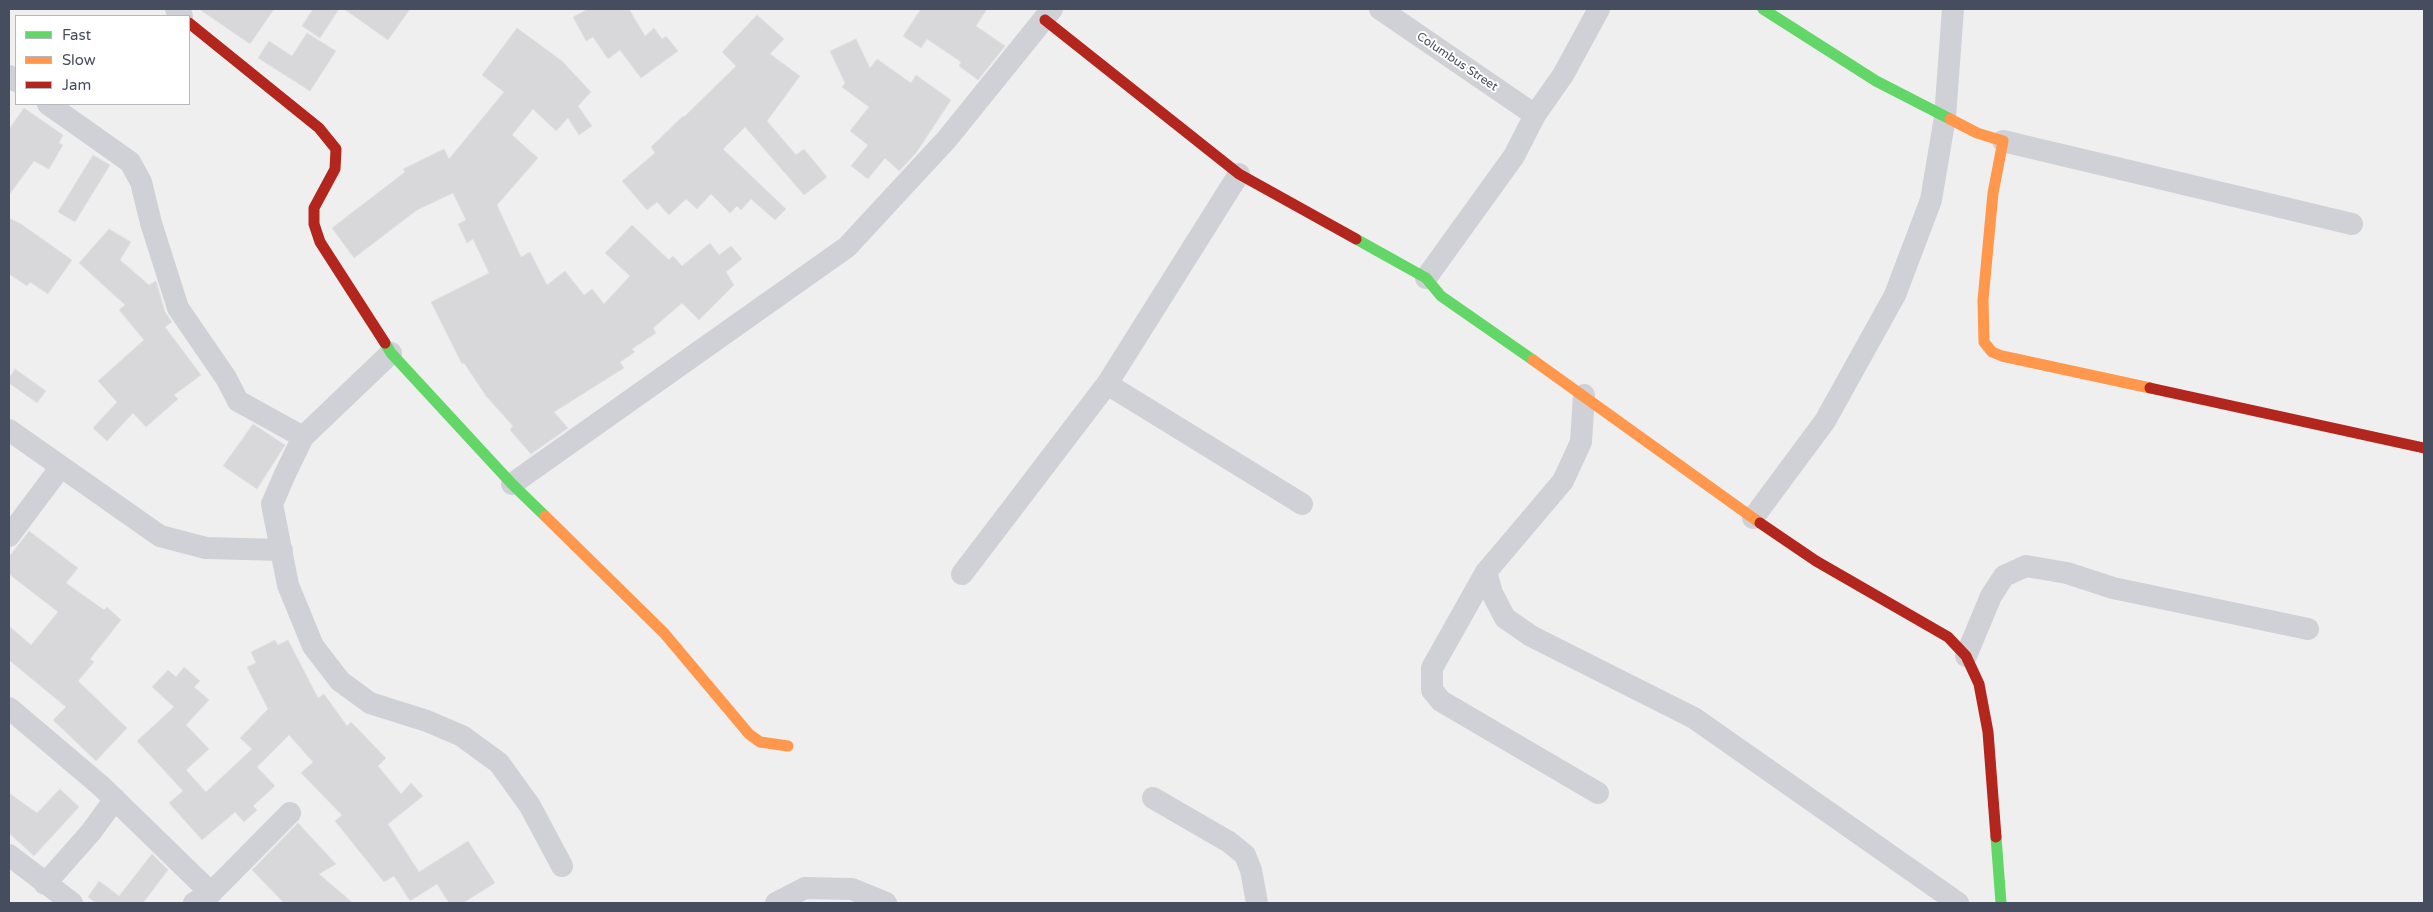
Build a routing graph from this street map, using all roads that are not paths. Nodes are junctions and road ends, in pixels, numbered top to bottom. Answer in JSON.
{"nodes":[{"id":1,"x":1380,"y":9,"type":"edge"},
{"id":2,"x":1599,"y":9,"type":"edge"},
{"id":3,"x":1763,"y":9,"type":"edge"},
{"id":4,"x":1953,"y":9,"type":"edge"},
{"id":5,"x":1048,"y":14,"type":"edge"},
{"id":6,"x":190,"y":24,"type":"edge"},
{"id":7,"x":49,"y":105,"type":"edge"},
{"id":8,"x":1535,"y":114,"type":"junction"},
{"id":9,"x":1945,"y":117,"type":"junction"},
{"id":10,"x":2003,"y":140,"type":"junction"},
{"id":11,"x":1239,"y":174,"type":"junction"},
{"id":12,"x":2352,"y":224,"type":"dead end"},
{"id":13,"x":1426,"y":278,"type":"junction"},
{"id":14,"x":391,"y":353,"type":"junction"},
{"id":15,"x":1107,"y":384,"type":"junction"},
{"id":16,"x":1584,"y":395,"type":"junction"},
{"id":17,"x":9,"y":430,"type":"edge"},
{"id":18,"x":303,"y":437,"type":"junction"},
{"id":19,"x":2424,"y":448,"type":"edge"},
{"id":20,"x":60,"y":468,"type":"junction"},
{"id":21,"x":512,"y":484,"type":"junction"},
{"id":22,"x":1302,"y":504,"type":"dead end"},
{"id":23,"x":1753,"y":518,"type":"junction"},
{"id":24,"x":9,"y":536,"type":"edge"},
{"id":25,"x":282,"y":550,"type":"junction"},
{"id":26,"x":1486,"y":572,"type":"junction"},
{"id":27,"x":962,"y":574,"type":"dead end"},
{"id":28,"x":2308,"y":629,"type":"dead end"},
{"id":29,"x":1966,"y":656,"type":"junction"},
{"id":30,"x":9,"y":708,"type":"edge"},
{"id":31,"x":788,"y":746,"type":"dead end"},
{"id":32,"x":1598,"y":793,"type":"dead end"},
{"id":33,"x":1153,"y":798,"type":"dead end"},
{"id":34,"x":115,"y":799,"type":"junction"},
{"id":35,"x":290,"y":813,"type":"dead end"},
{"id":36,"x":9,"y":855,"type":"edge"},
{"id":37,"x":562,"y":866,"type":"dead end"},
{"id":38,"x":45,"y":884,"type":"junction"},
{"id":39,"x":202,"y":898,"type":"edge"},
{"id":40,"x":72,"y":903,"type":"edge"},
{"id":41,"x":776,"y":903,"type":"edge"},
{"id":42,"x":886,"y":903,"type":"edge"},
{"id":43,"x":1257,"y":903,"type":"edge"},
{"id":44,"x":1958,"y":903,"type":"edge"},
{"id":45,"x":2001,"y":903,"type":"edge"}],
"edges":[{"from":1,"to":8,"type":"street","name":"Columbus Street"},
{"from":2,"to":8,"type":"street"},
{"from":3,"to":9,"type":"street"},
{"from":4,"to":9,"type":"street"},
{"from":5,"to":11,"type":"street"},
{"from":5,"to":21,"type":"street"},
{"from":6,"to":14,"type":"street"},
{"from":7,"to":18,"type":"street"},
{"from":8,"to":13,"type":"street"},
{"from":9,"to":10,"type":"street"},
{"from":9,"to":23,"type":"street"},
{"from":10,"to":12,"type":"street"},
{"from":10,"to":19,"type":"street"},
{"from":11,"to":13,"type":"street"},
{"from":11,"to":15,"type":"street"},
{"from":13,"to":16,"type":"street"},
{"from":14,"to":18,"type":"street"},
{"from":14,"to":21,"type":"street"},
{"from":15,"to":22,"type":"street"},
{"from":15,"to":27,"type":"street"},
{"from":16,"to":23,"type":"street"},
{"from":16,"to":26,"type":"street"},
{"from":17,"to":20,"type":"street"},
{"from":18,"to":25,"type":"street"},
{"from":20,"to":24,"type":"street"},
{"from":20,"to":25,"type":"street"},
{"from":21,"to":31,"type":"street"},
{"from":23,"to":29,"type":"street"},
{"from":25,"to":37,"type":"street"},
{"from":26,"to":32,"type":"street"},
{"from":26,"to":44,"type":"street"},
{"from":28,"to":29,"type":"street"},
{"from":29,"to":45,"type":"street"},
{"from":30,"to":34,"type":"street"},
{"from":33,"to":43,"type":"street"},
{"from":34,"to":38,"type":"street"},
{"from":34,"to":39,"type":"street"},
{"from":35,"to":39,"type":"street"},
{"from":36,"to":38,"type":"street"},
{"from":38,"to":40,"type":"street"},
{"from":41,"to":42,"type":"street"}]}
